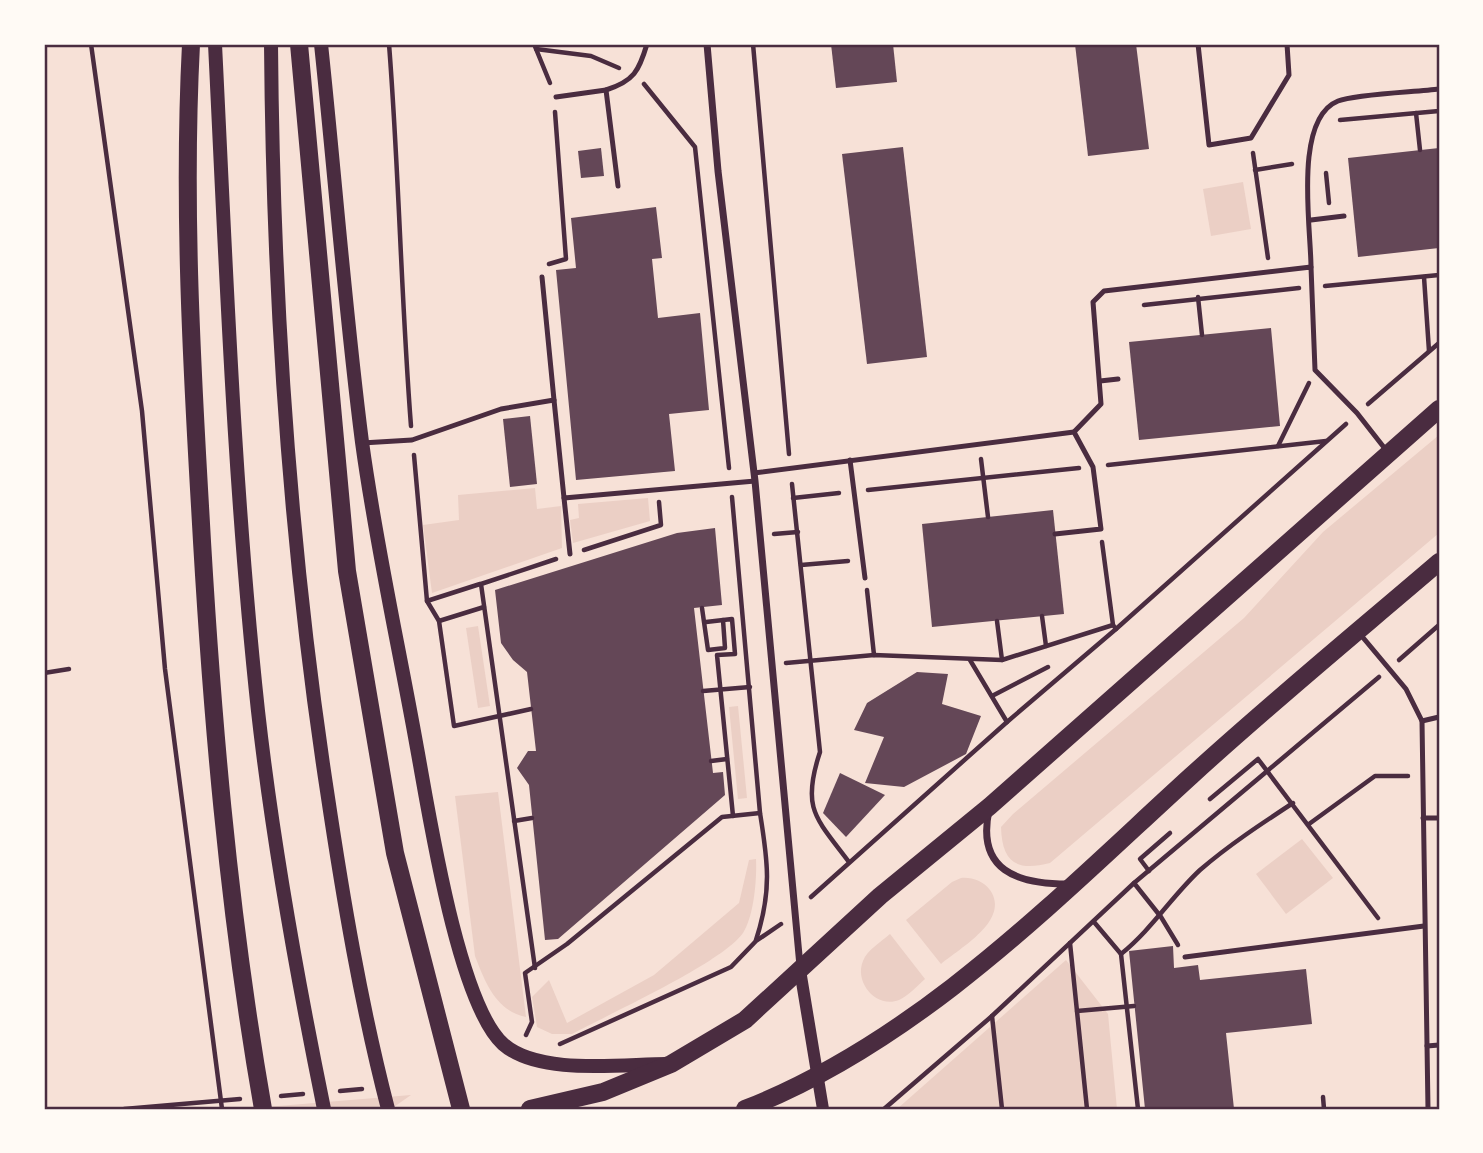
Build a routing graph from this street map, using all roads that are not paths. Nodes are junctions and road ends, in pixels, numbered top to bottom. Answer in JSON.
{"nodes":[{"id":1,"x":191,"y":44,"type":"edge"},
{"id":2,"x":215,"y":44,"type":"edge"},
{"id":3,"x":271,"y":44,"type":"edge"},
{"id":4,"x":299,"y":44,"type":"edge"},
{"id":5,"x":321,"y":44,"type":"edge"},
{"id":6,"x":648,"y":44,"type":"edge"},
{"id":7,"x":707,"y":44,"type":"edge"},
{"id":8,"x":1198,"y":44,"type":"edge"},
{"id":9,"x":1287,"y":44,"type":"edge"},
{"id":10,"x":1439,"y":89,"type":"edge"},
{"id":11,"x":606,"y":90,"type":"junction"},
{"id":12,"x":556,"y":97,"type":"dead end"},
{"id":13,"x":618,"y":186,"type":"dead end"},
{"id":14,"x":1344,"y":216,"type":"dead end"},
{"id":15,"x":1311,"y":220,"type":"junction"},
{"id":16,"x":1311,"y":267,"type":"junction"},
{"id":17,"x":542,"y":277,"type":"road end"},
{"id":18,"x":1118,"y":379,"type":"dead end"},
{"id":19,"x":1100,"y":381,"type":"junction"},
{"id":20,"x":554,"y":400,"type":"junction"},
{"id":21,"x":1439,"y":409,"type":"edge"},
{"id":22,"x":1074,"y":432,"type":"junction"},
{"id":23,"x":362,"y":443,"type":"junction"},
{"id":24,"x":1387,"y":453,"type":"junction"},
{"id":25,"x":850,"y":460,"type":"junction"},
{"id":26,"x":755,"y":477,"type":"junction"},
{"id":27,"x":564,"y":498,"type":"junction"},
{"id":28,"x":1055,"y":534,"type":"dead end"},
{"id":29,"x":570,"y":554,"type":"road end"},
{"id":30,"x":1439,"y":562,"type":"edge"},
{"id":31,"x":865,"y":578,"type":"road end"},
{"id":32,"x":1358,"y":632,"type":"junction"},
{"id":33,"x":1439,"y":717,"type":"edge"},
{"id":34,"x":1422,"y":721,"type":"junction"},
{"id":35,"x":990,"y":806,"type":"junction"},
{"id":36,"x":1423,"y":818,"type":"junction"},
{"id":37,"x":1439,"y":818,"type":"edge"},
{"id":38,"x":1072,"y":884,"type":"junction"},
{"id":39,"x":1424,"y":926,"type":"junction"},
{"id":40,"x":1185,"y":957,"type":"road end"},
{"id":41,"x":800,"y":970,"type":"junction"},
{"id":42,"x":1439,"y":1045,"type":"edge"},
{"id":43,"x":1427,"y":1046,"type":"junction"},
{"id":44,"x":671,"y":1064,"type":"junction"},
{"id":45,"x":818,"y":1076,"type":"junction"},
{"id":46,"x":262,"y":1109,"type":"edge"},
{"id":47,"x":324,"y":1109,"type":"edge"},
{"id":48,"x":388,"y":1109,"type":"edge"},
{"id":49,"x":461,"y":1109,"type":"edge"},
{"id":50,"x":530,"y":1109,"type":"edge"},
{"id":51,"x":746,"y":1109,"type":"edge"},
{"id":52,"x":822,"y":1109,"type":"edge"},
{"id":53,"x":1428,"y":1109,"type":"edge"}],
"edges":[{"from":1,"to":46,"type":"main road"},
{"from":2,"to":47,"type":"main road"},
{"from":3,"to":48,"type":"main road"},
{"from":4,"to":49,"type":"main road"},
{"from":5,"to":23,"type":"main road"},
{"from":6,"to":11,"type":"lane"},
{"from":7,"to":26,"type":"street"},
{"from":8,"to":9,"type":"lane"},
{"from":10,"to":15,"type":"lane"},
{"from":11,"to":12,"type":"lane"},
{"from":11,"to":13,"type":"lane"},
{"from":14,"to":15,"type":"lane"},
{"from":15,"to":16,"type":"lane"},
{"from":16,"to":19,"type":"lane"},
{"from":16,"to":24,"type":"lane"},
{"from":17,"to":20,"type":"lane"},
{"from":18,"to":19,"type":"lane"},
{"from":19,"to":22,"type":"lane"},
{"from":20,"to":23,"type":"lane"},
{"from":20,"to":27,"type":"lane"},
{"from":21,"to":24,"type":"main road"},
{"from":22,"to":25,"type":"lane"},
{"from":22,"to":28,"type":"lane"},
{"from":23,"to":44,"type":"main road"},
{"from":24,"to":35,"type":"main road"},
{"from":25,"to":26,"type":"lane"},
{"from":25,"to":31,"type":"lane"},
{"from":26,"to":27,"type":"lane"},
{"from":26,"to":41,"type":"street"},
{"from":27,"to":29,"type":"lane"},
{"from":30,"to":32,"type":"main road"},
{"from":32,"to":34,"type":"lane"},
{"from":32,"to":38,"type":"main road"},
{"from":33,"to":34,"type":"lane"},
{"from":34,"to":36,"type":"lane"},
{"from":35,"to":38,"type":"street"},
{"from":35,"to":41,"type":"main road"},
{"from":36,"to":37,"type":"lane"},
{"from":36,"to":39,"type":"lane"},
{"from":38,"to":45,"type":"main road"},
{"from":39,"to":40,"type":"lane"},
{"from":39,"to":43,"type":"lane"},
{"from":41,"to":44,"type":"main road"},
{"from":41,"to":45,"type":"street"},
{"from":42,"to":43,"type":"lane"},
{"from":43,"to":53,"type":"lane"},
{"from":44,"to":50,"type":"main road"},
{"from":45,"to":51,"type":"main road"},
{"from":45,"to":52,"type":"street"}]}
